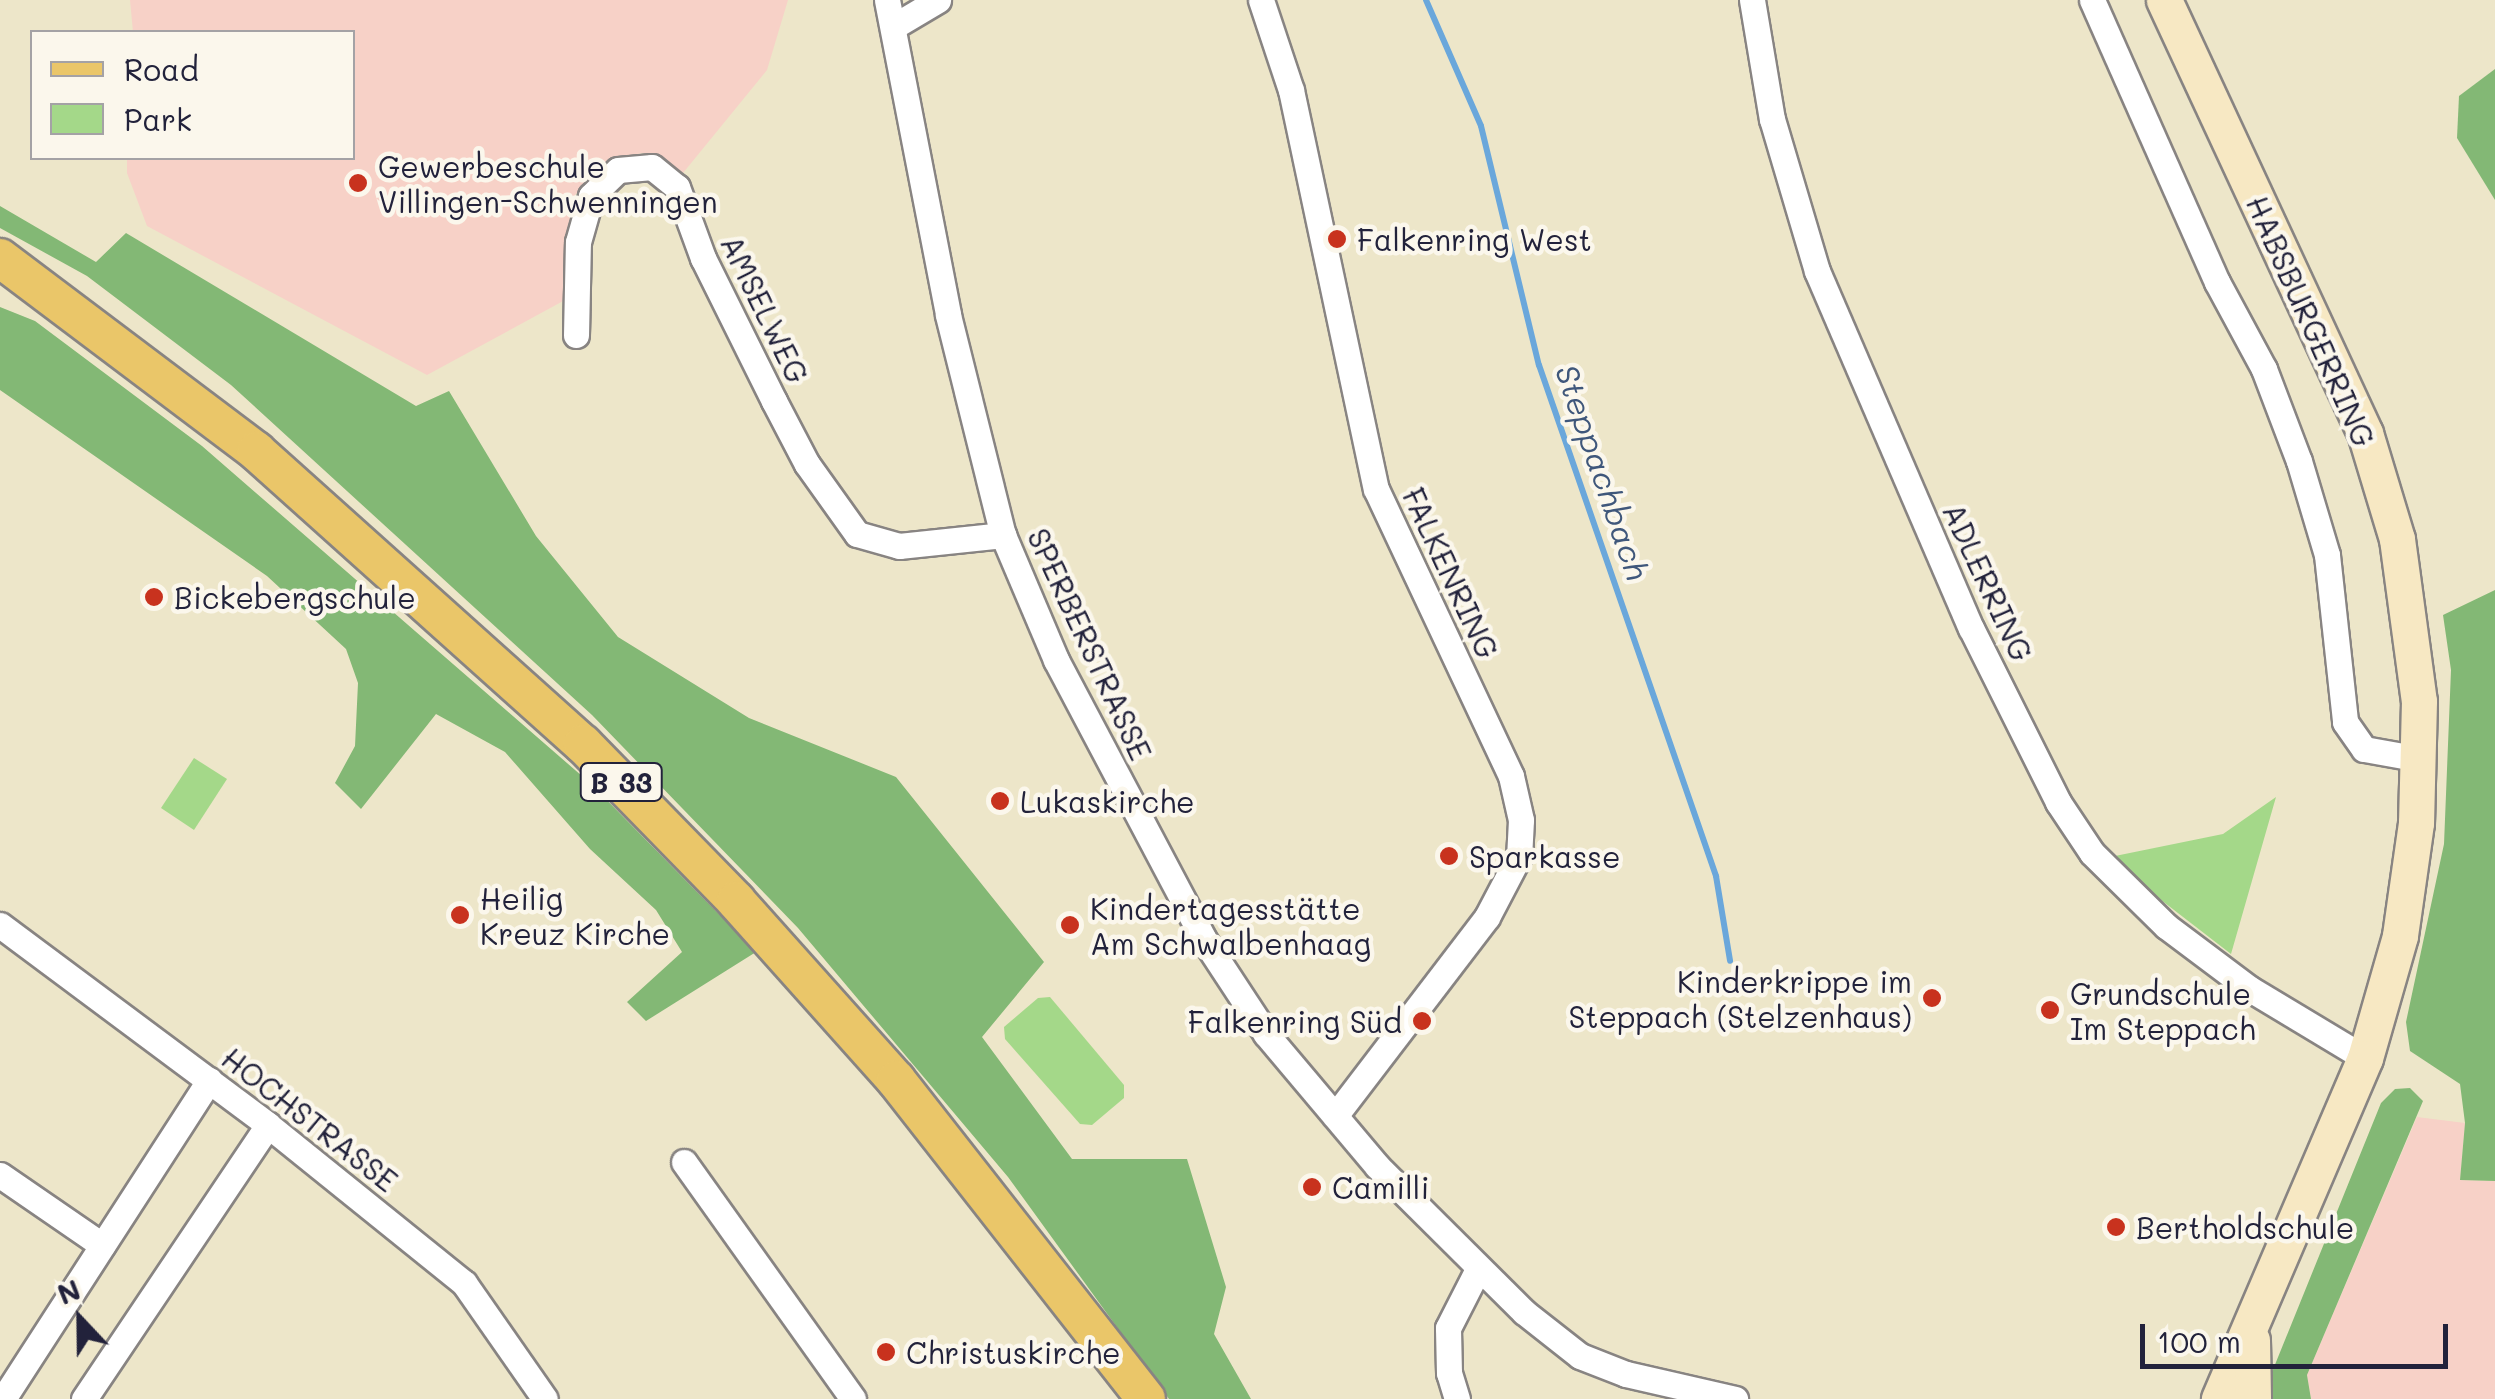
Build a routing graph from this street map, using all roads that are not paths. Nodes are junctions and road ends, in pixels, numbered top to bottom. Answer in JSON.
{"nodes":[{"id":1,"x":887,"y":0,"type":"edge"},
{"id":2,"x":938,"y":0,"type":"edge"},
{"id":3,"x":1261,"y":0,"type":"edge"},
{"id":4,"x":1752,"y":0,"type":"edge"},
{"id":5,"x":2092,"y":0,"type":"edge"},
{"id":6,"x":2164,"y":0,"type":"edge"},
{"id":7,"x":896,"y":25,"type":"junction"},
{"id":8,"x":1,"y":258,"type":"edge"},
{"id":9,"x":576,"y":335,"type":"dead end"},
{"id":10,"x":1003,"y":535,"type":"junction"},
{"id":11,"x":2420,"y":759,"type":"junction"},
{"id":12,"x":0,"y":925,"type":"edge"},
{"id":13,"x":2365,"y":1058,"type":"junction"},
{"id":14,"x":209,"y":1080,"type":"junction"},
{"id":15,"x":1335,"y":1116,"type":"junction"},
{"id":16,"x":268,"y":1125,"type":"junction"},
{"id":17,"x":684,"y":1162,"type":"dead end"},
{"id":18,"x":0,"y":1174,"type":"edge"},
{"id":19,"x":102,"y":1244,"type":"junction"},
{"id":20,"x":1477,"y":1271,"type":"junction"},
{"id":21,"x":2252,"y":1331,"type":"junction"},
{"id":22,"x":3,"y":1399,"type":"edge"},
{"id":23,"x":84,"y":1399,"type":"edge"},
{"id":24,"x":545,"y":1399,"type":"edge"},
{"id":25,"x":852,"y":1399,"type":"edge"},
{"id":26,"x":1146,"y":1399,"type":"edge"},
{"id":27,"x":1457,"y":1399,"type":"edge"},
{"id":28,"x":1736,"y":1399,"type":"edge"},
{"id":29,"x":2219,"y":1399,"type":"edge"},
{"id":30,"x":2252,"y":1399,"type":"edge"}],
"edges":[{"from":1,"to":7,"type":"street","name":"SPERBERSTRASSE"},
{"from":2,"to":7,"type":"street"},
{"from":3,"to":15,"type":"street","name":"FALKENRING"},
{"from":4,"to":13,"type":"street","name":"ADLERRING"},
{"from":5,"to":11,"type":"street"},
{"from":6,"to":11,"type":"street","name":"HABSBURGERRING"},
{"from":7,"to":10,"type":"street","name":"SPERBERSTRASSE"},
{"from":8,"to":26,"type":"main road","number":"B 33"},
{"from":9,"to":10,"type":"street","name":"AMSELWEG"},
{"from":10,"to":15,"type":"street","name":"SPERBERSTRASSE"},
{"from":11,"to":13,"type":"street","name":"HABSBURGERRING"},
{"from":12,"to":14,"type":"street","name":"HOCHSTRASSE"},
{"from":13,"to":21,"type":"street","name":"HABSBURGERRING"},
{"from":14,"to":16,"type":"street","name":"HOCHSTRASSE"},
{"from":14,"to":19,"type":"street"},
{"from":15,"to":20,"type":"street","name":"SPERBERSTRASSE"},
{"from":16,"to":23,"type":"street"},
{"from":16,"to":24,"type":"street","name":"HOCHSTRASSE"},
{"from":17,"to":25,"type":"street"},
{"from":18,"to":19,"type":"street"},
{"from":19,"to":22,"type":"street"},
{"from":20,"to":27,"type":"street"},
{"from":20,"to":28,"type":"street","name":"SPERBERSTRASSE"},
{"from":21,"to":29,"type":"street","name":"HABSBURGERRING"},
{"from":21,"to":30,"type":"street"}]}
